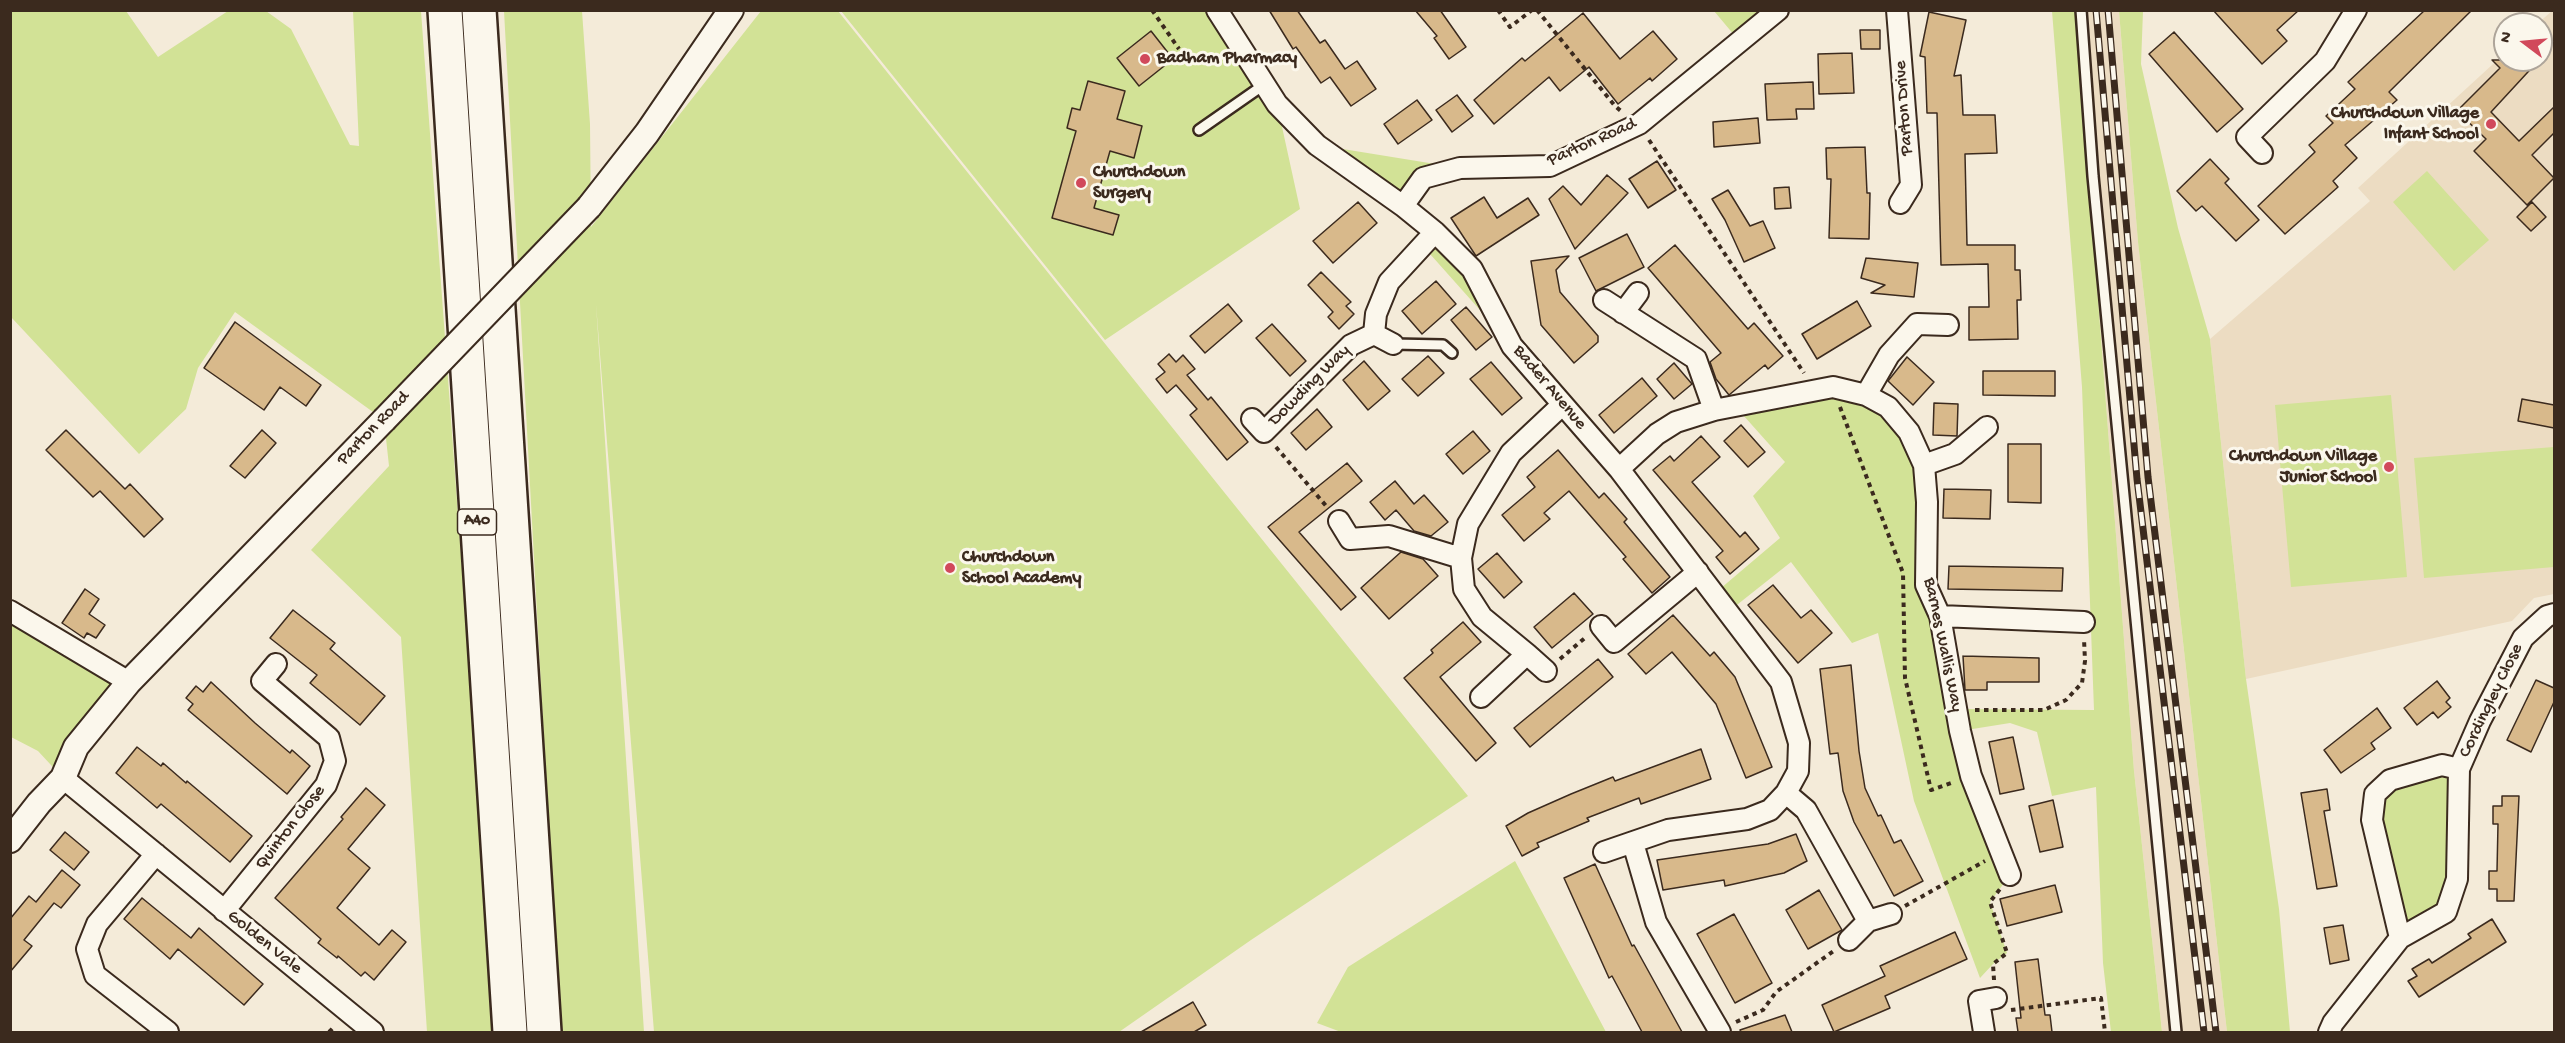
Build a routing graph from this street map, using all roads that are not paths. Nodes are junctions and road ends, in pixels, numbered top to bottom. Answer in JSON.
{"nodes":[{"id":1,"x":445,"y":10,"type":"edge"},
{"id":2,"x":479,"y":10,"type":"edge"},
{"id":3,"x":731,"y":10,"type":"edge"},
{"id":4,"x":1217,"y":10,"type":"edge"},
{"id":5,"x":1778,"y":10,"type":"edge"},
{"id":6,"x":1897,"y":10,"type":"edge"},
{"id":7,"x":2081,"y":10,"type":"edge"},
{"id":8,"x":2356,"y":10,"type":"edge"},
{"id":9,"x":1265,"y":84,"type":"junction"},
{"id":10,"x":1199,"y":130,"type":"dead end"},
{"id":11,"x":2262,"y":153,"type":"dead end"},
{"id":12,"x":1900,"y":203,"type":"dead end"},
{"id":13,"x":1403,"y":206,"type":"junction"},
{"id":14,"x":1434,"y":232,"type":"junction"},
{"id":15,"x":1638,"y":293,"type":"dead end"},
{"id":16,"x":1604,"y":300,"type":"dead end"},
{"id":17,"x":1623,"y":313,"type":"junction"},
{"id":18,"x":1948,"y":325,"type":"dead end"},
{"id":19,"x":1374,"y":334,"type":"junction"},
{"id":20,"x":1393,"y":344,"type":"joint"},
{"id":21,"x":1452,"y":353,"type":"dead end"},
{"id":22,"x":1866,"y":395,"type":"junction"},
{"id":23,"x":1562,"y":405,"type":"junction"},
{"id":24,"x":1713,"y":410,"type":"junction"},
{"id":25,"x":1258,"y":426,"type":"road end"},
{"id":26,"x":1987,"y":427,"type":"dead end"},
{"id":27,"x":1924,"y":465,"type":"junction"},
{"id":28,"x":1619,"y":469,"type":"junction"},
{"id":29,"x":1339,"y":521,"type":"road end"},
{"id":30,"x":1461,"y":558,"type":"junction"},
{"id":31,"x":1698,"y":572,"type":"junction"},
{"id":32,"x":10,"y":611,"type":"edge"},
{"id":33,"x":2554,"y":614,"type":"edge"},
{"id":34,"x":1940,"y":616,"type":"junction"},
{"id":35,"x":2084,"y":622,"type":"road end"},
{"id":36,"x":1601,"y":626,"type":"road end"},
{"id":37,"x":1527,"y":654,"type":"junction"},
{"id":38,"x":276,"y":664,"type":"dead end"},
{"id":39,"x":1546,"y":671,"type":"road end"},
{"id":40,"x":129,"y":682,"type":"junction"},
{"id":41,"x":1481,"y":697,"type":"dead end"},
{"id":42,"x":2459,"y":769,"type":"junction"},
{"id":43,"x":63,"y":778,"type":"junction"},
{"id":44,"x":1786,"y":793,"type":"junction"},
{"id":45,"x":10,"y":840,"type":"edge"},
{"id":46,"x":1633,"y":843,"type":"junction"},
{"id":47,"x":1604,"y":852,"type":"dead end"},
{"id":48,"x":156,"y":854,"type":"junction"},
{"id":49,"x":2010,"y":875,"type":"road end"},
{"id":50,"x":224,"y":911,"type":"junction"},
{"id":51,"x":1891,"y":914,"type":"road end"},
{"id":52,"x":1868,"y":921,"type":"junction"},
{"id":53,"x":2400,"y":938,"type":"junction"},
{"id":54,"x":1849,"y":940,"type":"road end"},
{"id":55,"x":1996,"y":998,"type":"road end"},
{"id":56,"x":1982,"y":1023,"type":"edge"},
{"id":57,"x":1719,"y":1031,"type":"edge"},
{"id":58,"x":168,"y":1032,"type":"edge"},
{"id":59,"x":373,"y":1032,"type":"edge"},
{"id":60,"x":510,"y":1032,"type":"edge"},
{"id":61,"x":544,"y":1032,"type":"edge"},
{"id":62,"x":2176,"y":1032,"type":"edge"},
{"id":63,"x":2329,"y":1032,"type":"edge"}],
"edges":[{"from":1,"to":60,"type":"highway","number":"A40"},
{"from":2,"to":61,"type":"highway","number":"A40"},
{"from":3,"to":40,"type":"street","name":"Parton Road","bridge":true},
{"from":4,"to":9,"type":"street"},
{"from":5,"to":13,"type":"street","name":"Parton Road"},
{"from":6,"to":12,"type":"street","name":"Parton Drive"},
{"from":7,"to":62,"type":"lane"},
{"from":8,"to":11,"type":"street"},
{"from":9,"to":10,"type":"lane"},
{"from":9,"to":13,"type":"street"},
{"from":13,"to":14,"type":"street","name":"Bader Avenue"},
{"from":14,"to":19,"type":"street"},
{"from":14,"to":23,"type":"street","name":"Bader Avenue"},
{"from":15,"to":17,"type":"street"},
{"from":16,"to":17,"type":"street"},
{"from":17,"to":24,"type":"street"},
{"from":18,"to":22,"type":"street"},
{"from":19,"to":20,"type":"street"},
{"from":19,"to":25,"type":"street","name":"Dowding Way"},
{"from":20,"to":21,"type":"lane"},
{"from":22,"to":24,"type":"street","name":"Barnes Wallis Way"},
{"from":22,"to":27,"type":"street","name":"Barnes Wallis Way"},
{"from":23,"to":28,"type":"street","name":"Bader Avenue"},
{"from":23,"to":30,"type":"street"},
{"from":24,"to":28,"type":"street","name":"Barnes Wallis Way"},
{"from":26,"to":27,"type":"street"},
{"from":27,"to":34,"type":"street","name":"Barnes Wallis Way"},
{"from":28,"to":31,"type":"street","name":"Bader Avenue"},
{"from":29,"to":30,"type":"street"},
{"from":30,"to":37,"type":"street"},
{"from":31,"to":36,"type":"street"},
{"from":31,"to":44,"type":"street","name":"Bader Avenue"},
{"from":32,"to":40,"type":"street"},
{"from":33,"to":42,"type":"street","name":"Cordingley Close"},
{"from":34,"to":35,"type":"street"},
{"from":34,"to":49,"type":"street","name":"Barnes Wallis Way"},
{"from":37,"to":39,"type":"street"},
{"from":37,"to":41,"type":"street"},
{"from":38,"to":50,"type":"street","name":"Quinton Close"},
{"from":40,"to":43,"type":"street","name":"Parton Road"},
{"from":42,"to":53,"type":"street","name":"Cordingley Close"},
{"from":42,"to":53,"type":"street","name":"Cordingley Close"},
{"from":43,"to":45,"type":"street","name":"Parton Road"},
{"from":43,"to":48,"type":"street","name":"Golden Vale"},
{"from":44,"to":46,"type":"street","name":"Bader Avenue"},
{"from":44,"to":52,"type":"street"},
{"from":46,"to":47,"type":"street","name":"Bader Avenue"},
{"from":46,"to":57,"type":"street"},
{"from":48,"to":50,"type":"street","name":"Golden Vale"},
{"from":48,"to":58,"type":"street"},
{"from":50,"to":59,"type":"street","name":"Golden Vale"},
{"from":51,"to":52,"type":"street"},
{"from":52,"to":54,"type":"street"},
{"from":53,"to":63,"type":"street","name":"Cordingley Close"},
{"from":55,"to":56,"type":"street"}]}
